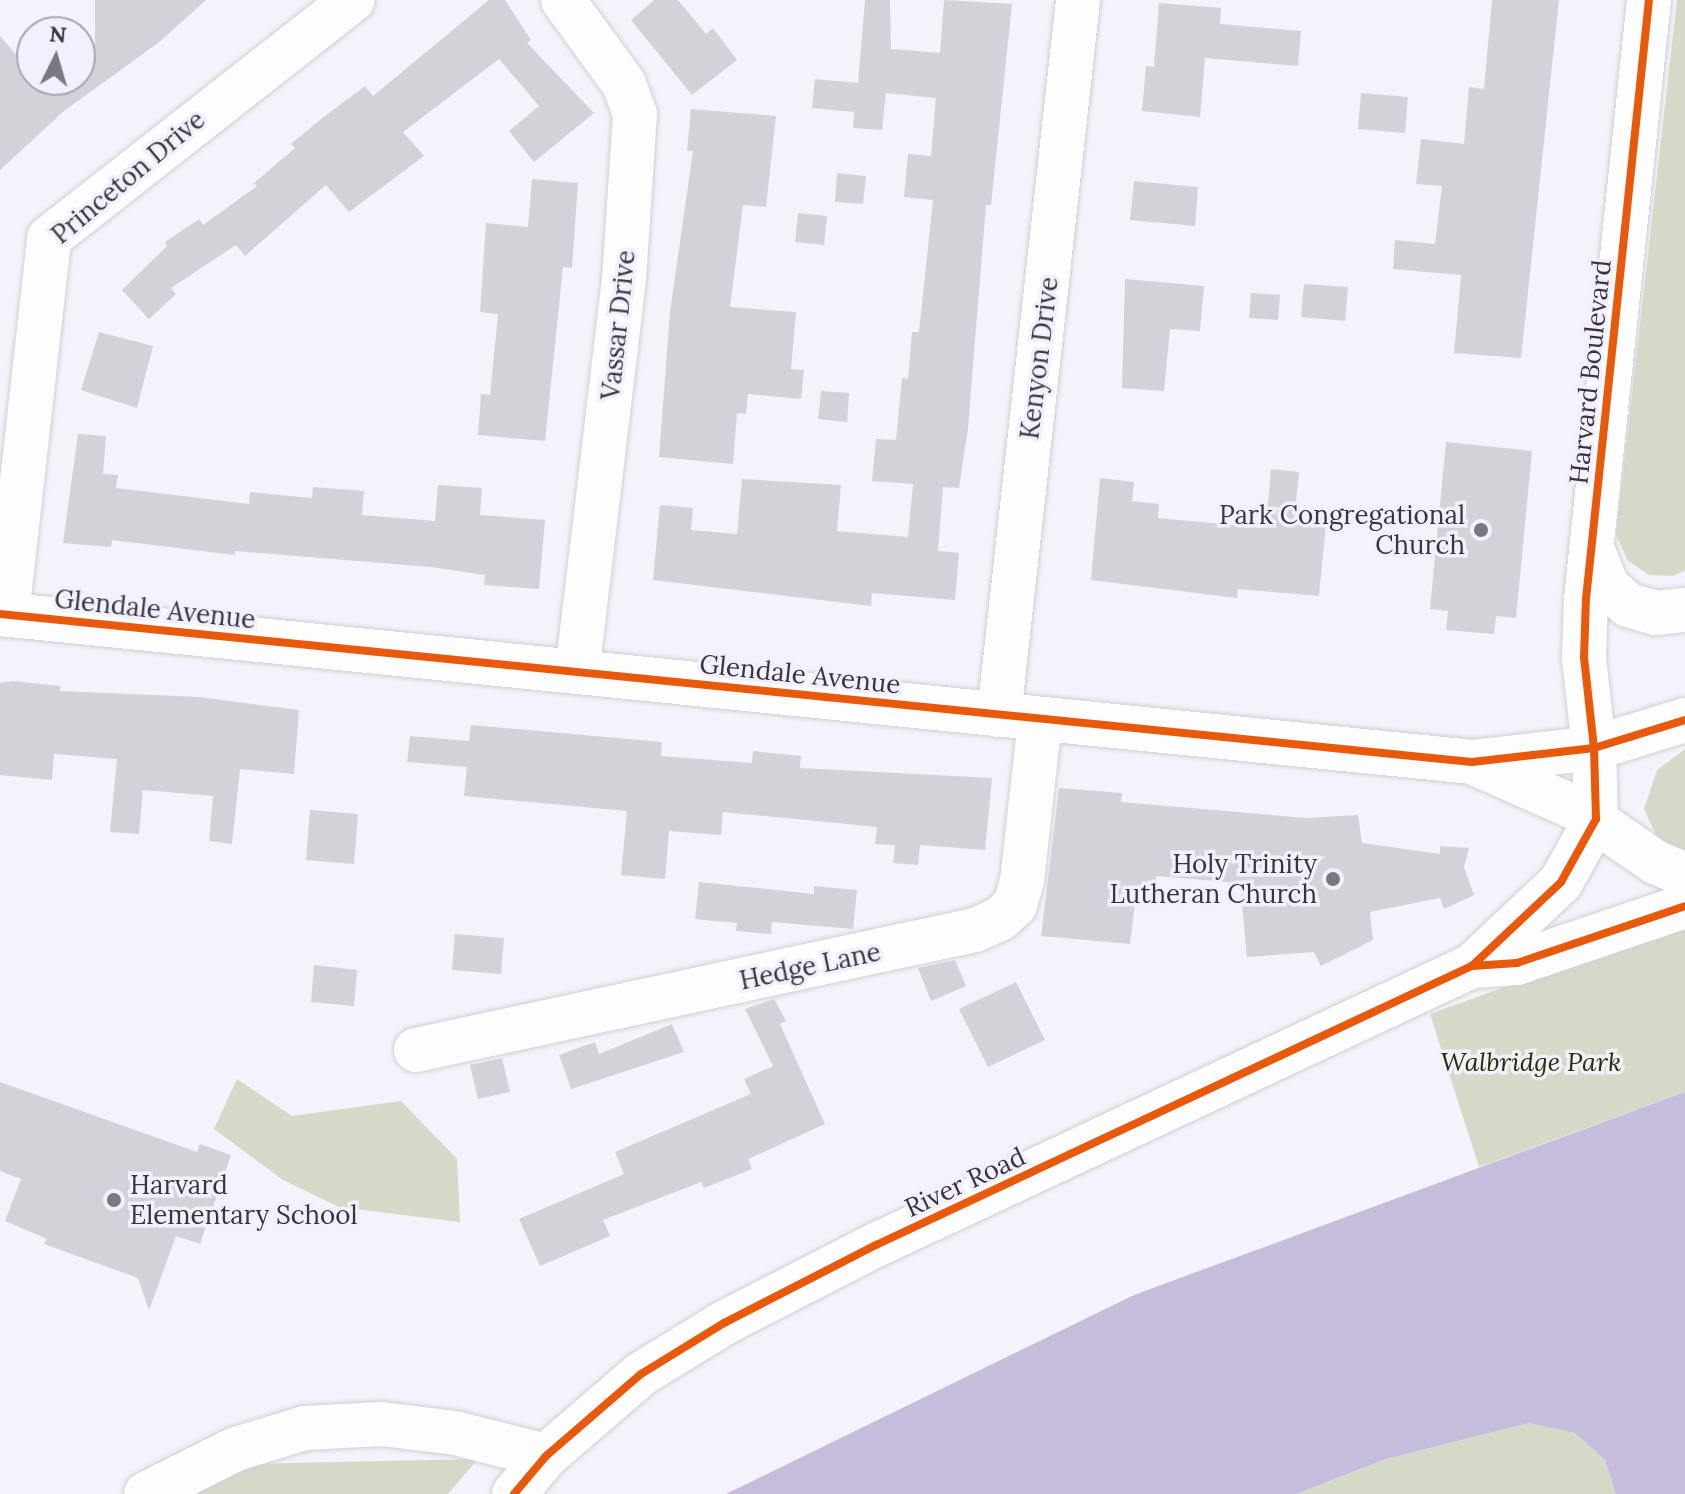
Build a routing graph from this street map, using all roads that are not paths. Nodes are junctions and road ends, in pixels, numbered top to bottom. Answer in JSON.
{"nodes":[{"id":1,"x":353,"y":0,"type":"edge"},
{"id":2,"x":563,"y":0,"type":"edge"},
{"id":3,"x":1078,"y":0,"type":"edge"},
{"id":4,"x":1649,"y":0,"type":"edge"},
{"id":5,"x":1592,"y":548,"type":"junction"},
{"id":6,"x":1685,"y":610,"type":"edge"},
{"id":7,"x":4,"y":614,"type":"edge"},
{"id":8,"x":577,"y":671,"type":"junction"},
{"id":9,"x":1019,"y":718,"type":"junction"},
{"id":10,"x":1685,"y":720,"type":"edge"},
{"id":11,"x":1594,"y":748,"type":"junction"},
{"id":12,"x":1472,"y":762,"type":"junction"},
{"id":13,"x":1596,"y":819,"type":"junction"},
{"id":14,"x":1685,"y":875,"type":"edge"},
{"id":15,"x":1685,"y":906,"type":"edge"},
{"id":16,"x":1472,"y":966,"type":"junction"},
{"id":17,"x":416,"y":1050,"type":"dead end"},
{"id":18,"x":546,"y":1456,"type":"junction"},
{"id":19,"x":146,"y":1494,"type":"edge"},
{"id":20,"x":514,"y":1494,"type":"edge"}],
"edges":[{"from":1,"to":7,"type":"street","name":"Princeton Drive"},
{"from":2,"to":8,"type":"street","name":"Vassar Drive"},
{"from":3,"to":9,"type":"street","name":"Kenyon Drive"},
{"from":4,"to":5,"type":"street","name":"Harvard Boulevard"},
{"from":5,"to":6,"type":"street"},
{"from":5,"to":11,"type":"street","name":"Harvard Boulevard"},
{"from":7,"to":8,"type":"street","name":"Glendale Avenue"},
{"from":8,"to":9,"type":"street","name":"Glendale Avenue"},
{"from":9,"to":12,"type":"street","name":"Glendale Avenue"},
{"from":9,"to":17,"type":"street","name":"Hedge Lane"},
{"from":10,"to":11,"type":"street","name":"Glendale Avenue"},
{"from":11,"to":12,"type":"street","name":"Glendale Avenue"},
{"from":11,"to":13,"type":"street"},
{"from":12,"to":13,"type":"street","name":"Glendale Avenue"},
{"from":13,"to":14,"type":"street","name":"Glendale Avenue"},
{"from":13,"to":16,"type":"street","name":"River Road"},
{"from":15,"to":16,"type":"street","name":"River Road"},
{"from":16,"to":18,"type":"street","name":"River Road"},
{"from":18,"to":19,"type":"street"},
{"from":18,"to":20,"type":"street","name":"River Road"}]}
